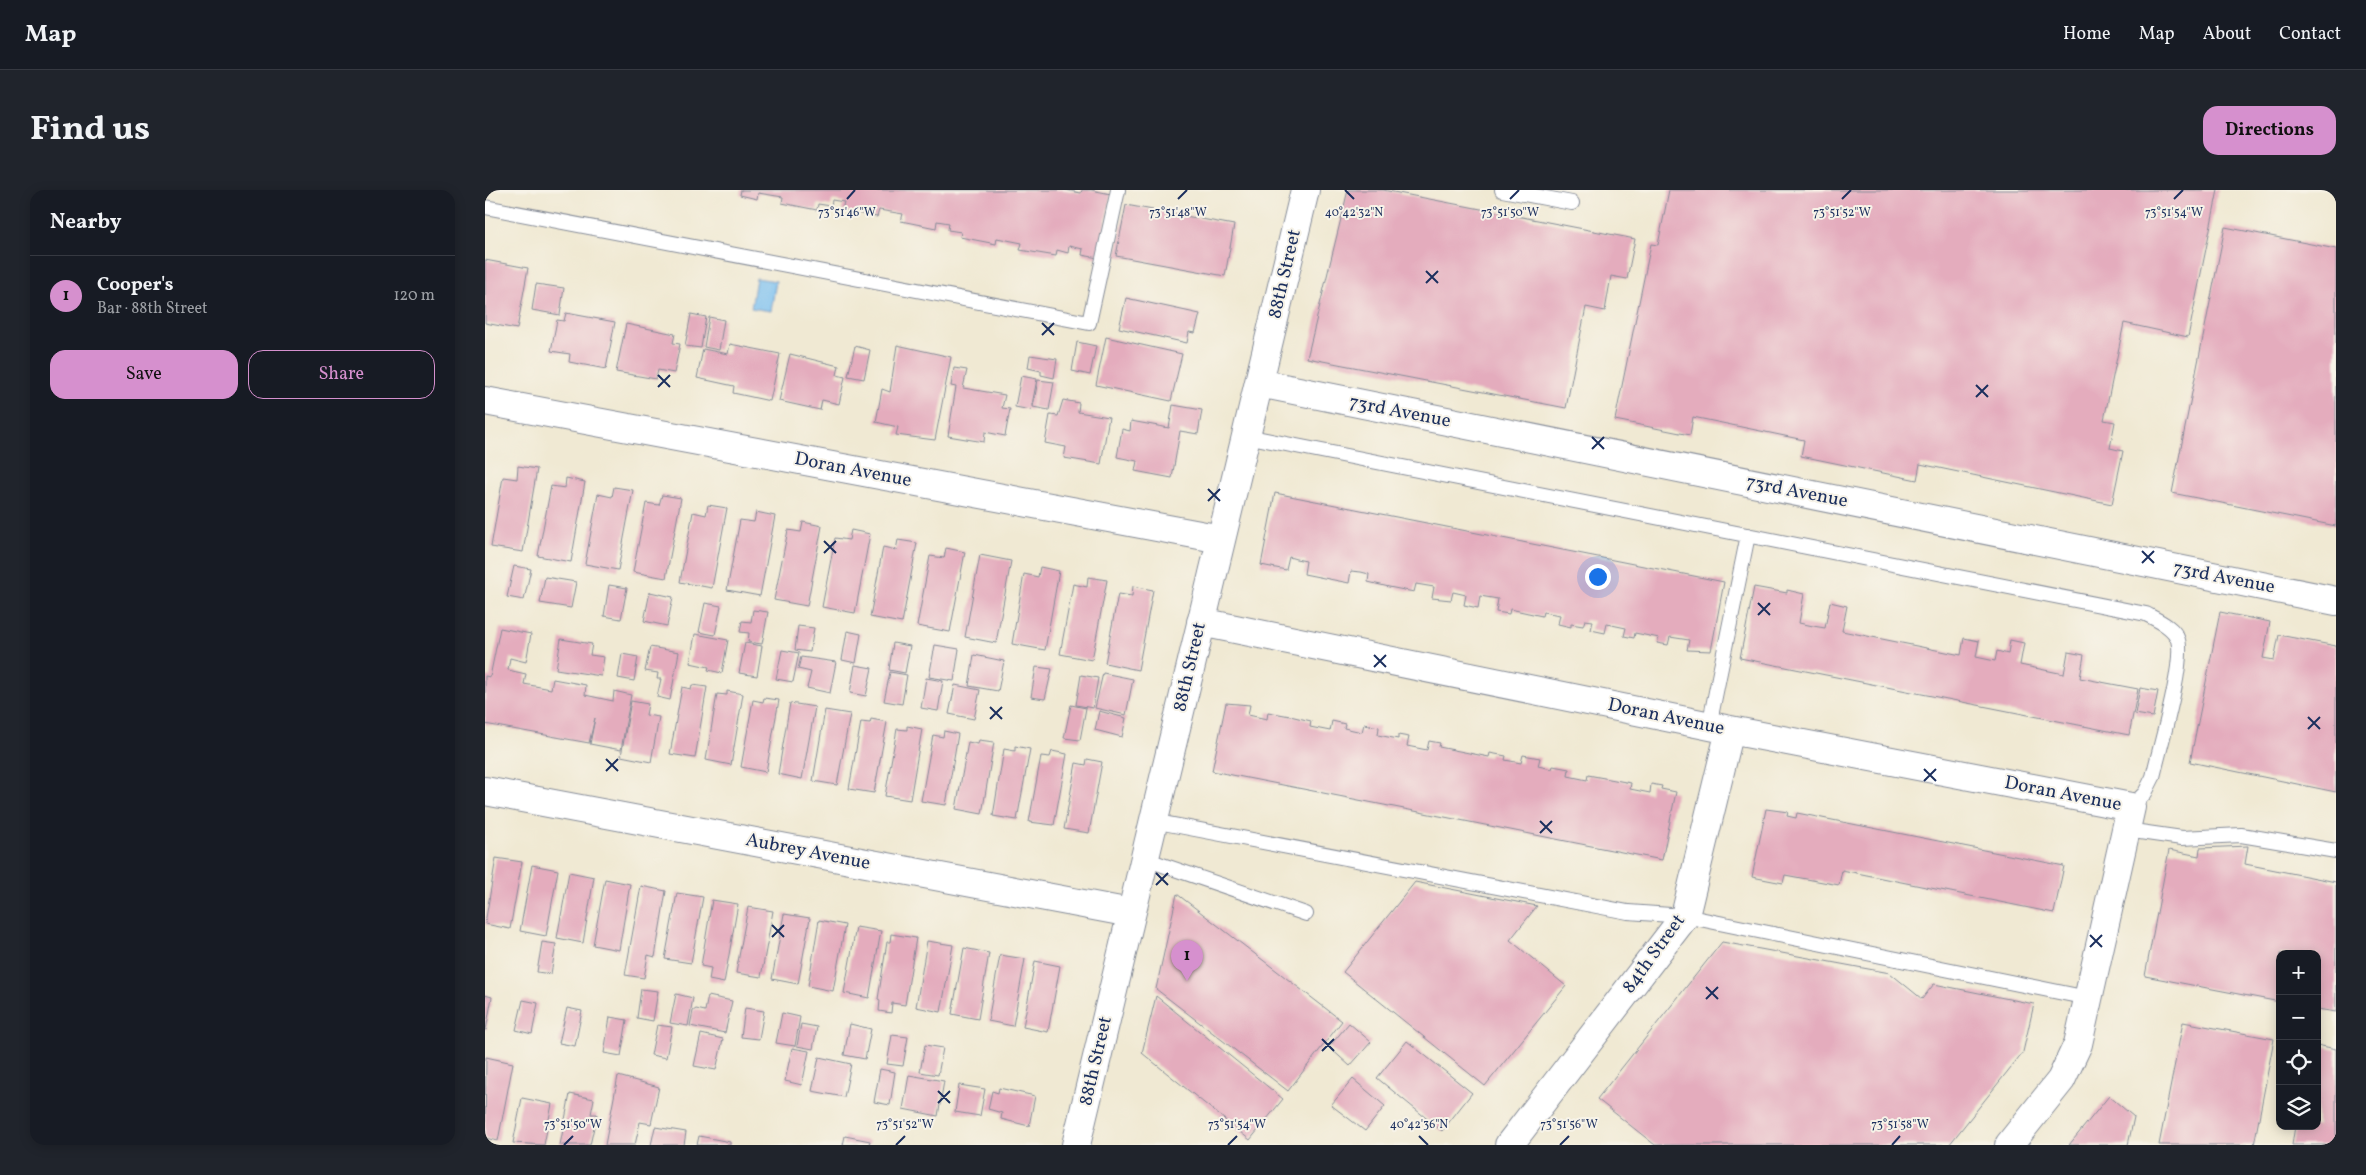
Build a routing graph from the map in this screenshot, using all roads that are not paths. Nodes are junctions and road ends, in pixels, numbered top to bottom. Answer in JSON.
{"nodes":[{"id":1,"x":1118,"y":190,"type":"edge"},
{"id":2,"x":1305,"y":190,"type":"edge"},
{"id":3,"x":1502,"y":190,"type":"edge"},
{"id":4,"x":1572,"y":202,"type":"dead end"},
{"id":5,"x":485,"y":207,"type":"edge"},
{"id":6,"x":1259,"y":383,"type":"junction"},
{"id":7,"x":485,"y":401,"type":"edge"},
{"id":8,"x":1246,"y":436,"type":"junction"},
{"id":9,"x":1749,"y":535,"type":"junction"},
{"id":10,"x":1221,"y":538,"type":"junction"},
{"id":11,"x":2336,"y":600,"type":"edge"},
{"id":12,"x":1201,"y":622,"type":"junction"},
{"id":13,"x":1720,"y":728,"type":"junction"},
{"id":14,"x":485,"y":792,"type":"edge"},
{"id":15,"x":2129,"y":819,"type":"junction"},
{"id":16,"x":1153,"y":821,"type":"junction"},
{"id":17,"x":2336,"y":851,"type":"edge"},
{"id":18,"x":1145,"y":859,"type":"junction"},
{"id":19,"x":1131,"y":913,"type":"junction"},
{"id":20,"x":1306,"y":914,"type":"dead end"},
{"id":21,"x":1685,"y":916,"type":"junction"},
{"id":22,"x":2088,"y":998,"type":"junction"},
{"id":23,"x":1075,"y":1145,"type":"edge"},
{"id":24,"x":1509,"y":1145,"type":"edge"},
{"id":25,"x":2009,"y":1145,"type":"edge"}],
"edges":[{"from":1,"to":5,"type":"lane"},
{"from":2,"to":6,"type":"street","name":"88th Street"},
{"from":3,"to":4,"type":"lane"},
{"from":6,"to":8,"type":"street","name":"88th Street"},
{"from":6,"to":11,"type":"street","name":"73rd Avenue"},
{"from":7,"to":10,"type":"street","name":"Doran Avenue"},
{"from":8,"to":9,"type":"lane"},
{"from":8,"to":10,"type":"street","name":"88th Street"},
{"from":9,"to":13,"type":"lane"},
{"from":9,"to":15,"type":"lane"},
{"from":10,"to":12,"type":"street","name":"88th Street"},
{"from":12,"to":13,"type":"street","name":"Doran Avenue"},
{"from":12,"to":16,"type":"street","name":"88th Street"},
{"from":13,"to":15,"type":"street","name":"Doran Avenue"},
{"from":13,"to":21,"type":"street","name":"84th Street"},
{"from":14,"to":19,"type":"street","name":"Aubrey Avenue"},
{"from":15,"to":17,"type":"lane"},
{"from":15,"to":22,"type":"street"},
{"from":16,"to":18,"type":"street","name":"88th Street"},
{"from":16,"to":21,"type":"lane"},
{"from":18,"to":19,"type":"street","name":"88th Street"},
{"from":18,"to":20,"type":"lane"},
{"from":19,"to":23,"type":"street","name":"88th Street"},
{"from":21,"to":22,"type":"lane"},
{"from":21,"to":24,"type":"street","name":"84th Street"},
{"from":22,"to":25,"type":"street"}]}
